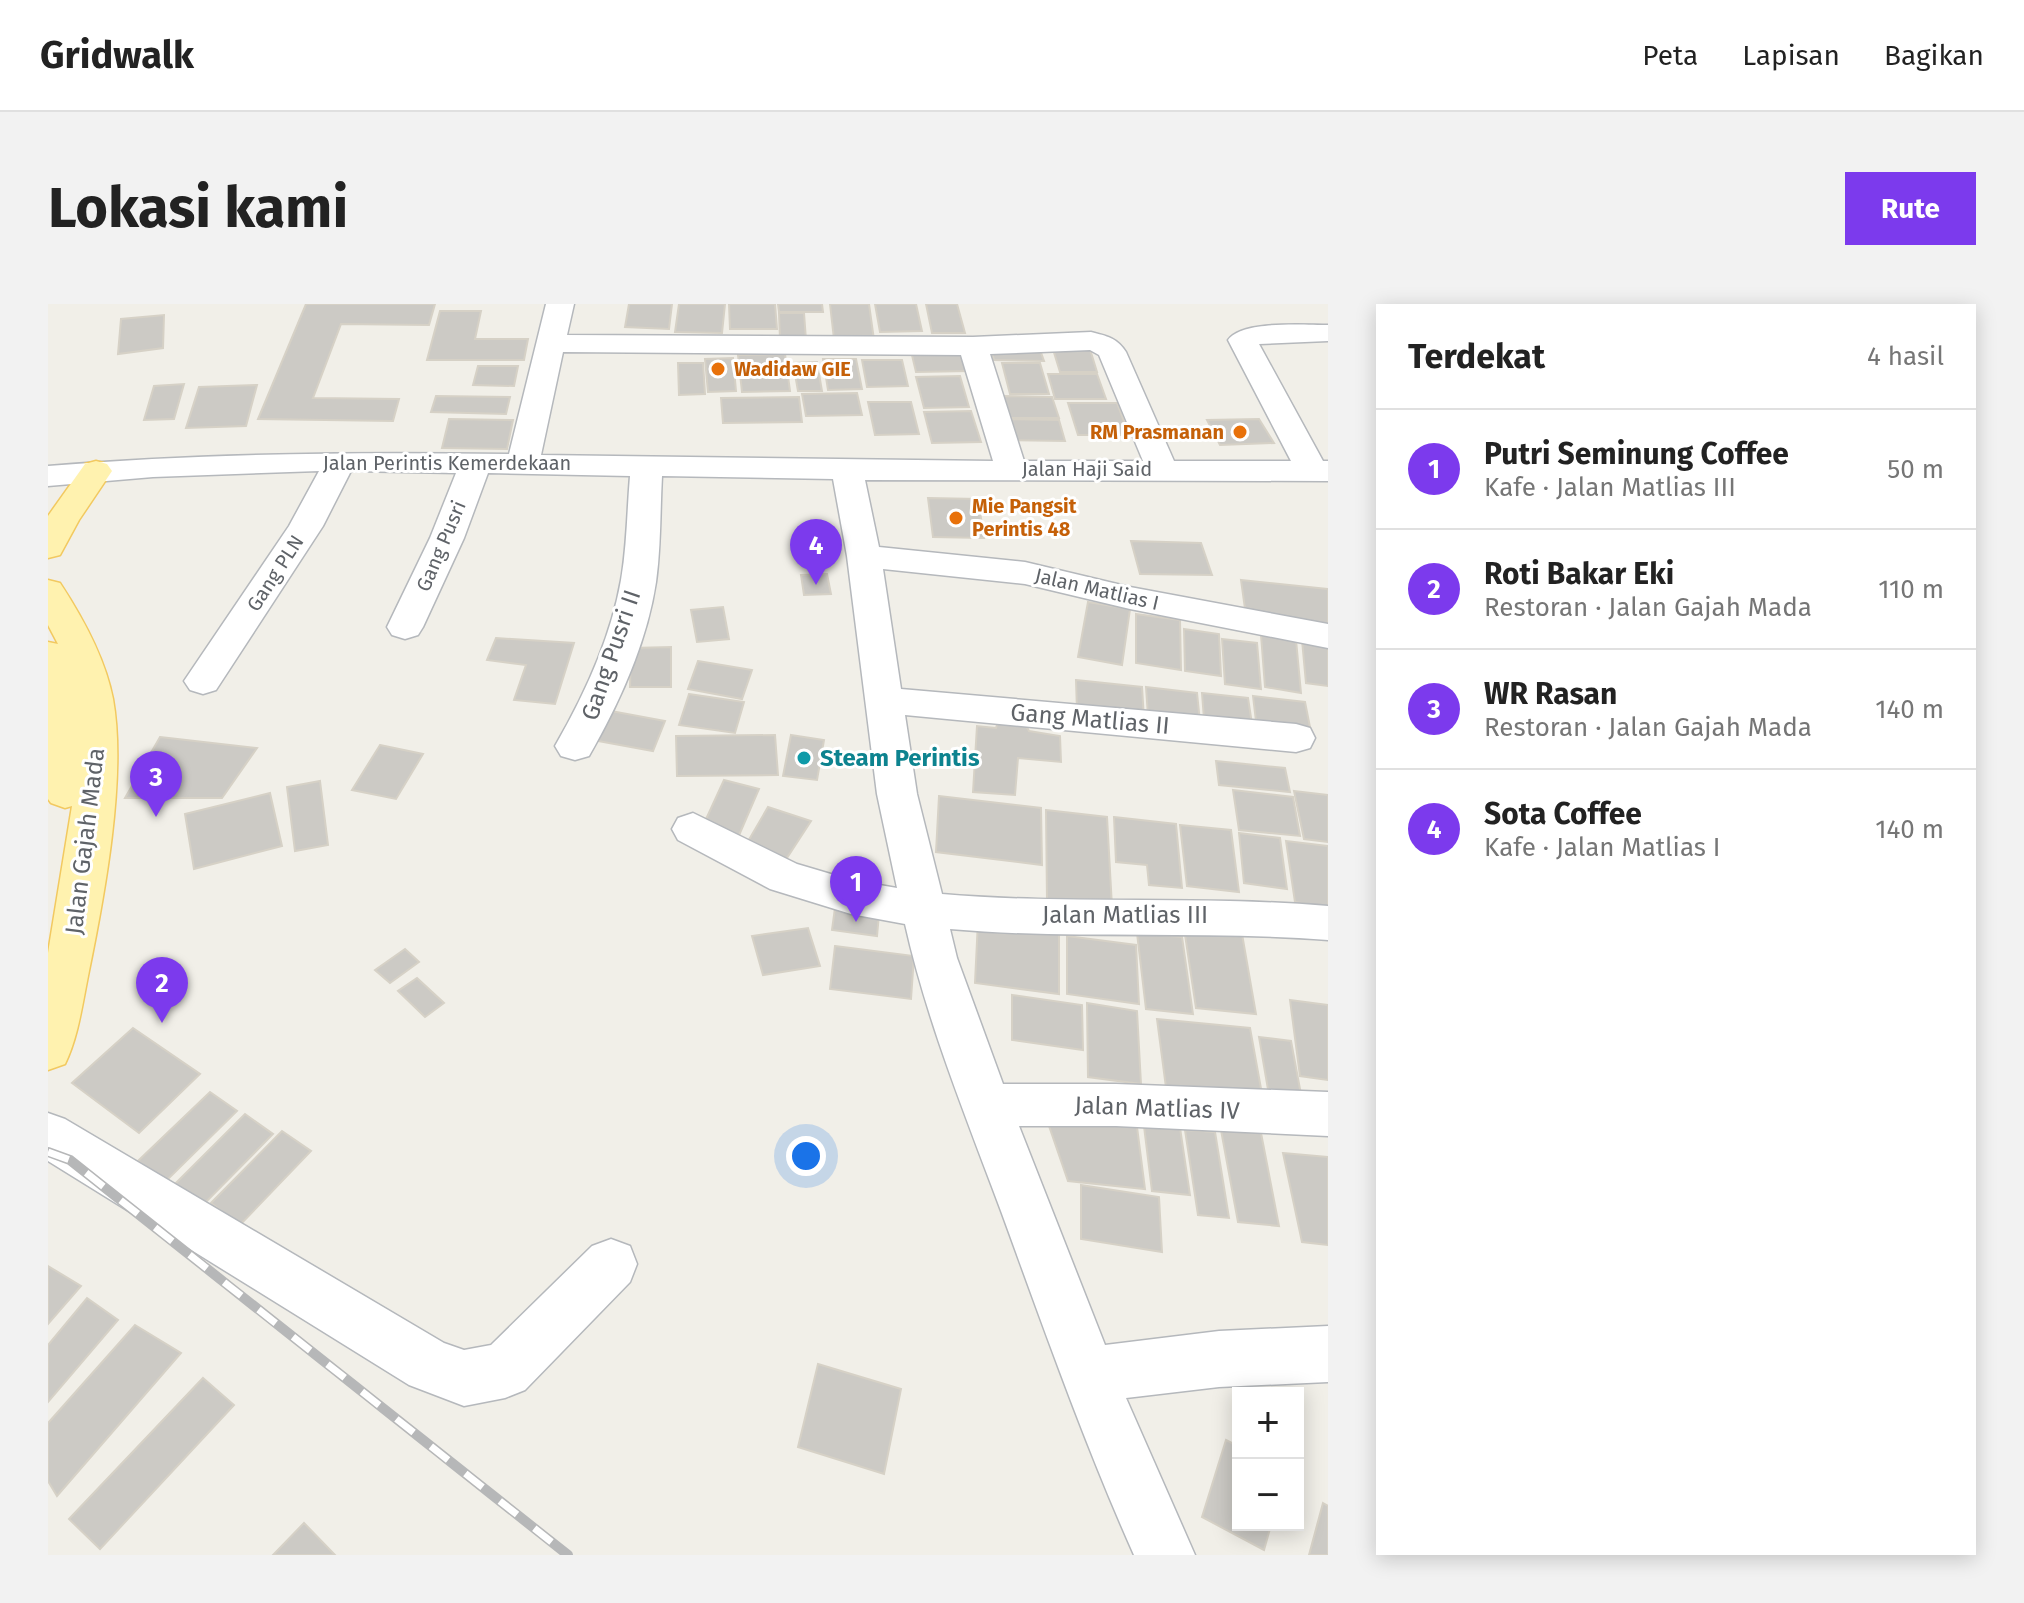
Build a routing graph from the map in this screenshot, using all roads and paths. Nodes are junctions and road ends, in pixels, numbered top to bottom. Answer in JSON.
{"nodes":[{"id":1,"x":560,"y":304,"type":"edge"},
{"id":2,"x":1328,"y":333,"type":"edge"},
{"id":3,"x":552,"y":343,"type":"junction"},
{"id":4,"x":973,"y":346,"type":"junction"},
{"id":5,"x":340,"y":461,"type":"junction"},
{"id":6,"x":476,"y":463,"type":"junction"},
{"id":7,"x":523,"y":463,"type":"junction"},
{"id":8,"x":647,"y":465,"type":"junction"},
{"id":9,"x":1011,"y":469,"type":"junction"},
{"id":10,"x":1162,"y":469,"type":"junction"},
{"id":11,"x":847,"y":470,"type":"junction"},
{"id":12,"x":96,"y":471,"type":"junction"},
{"id":13,"x":1320,"y":471,"type":"edge"},
{"id":14,"x":48,"y":476,"type":"edge"},
{"id":15,"x":48,"y":548,"type":"edge"},
{"id":16,"x":864,"y":556,"type":"junction"},
{"id":17,"x":52,"y":605,"type":"edge"},
{"id":18,"x":405,"y":627,"type":"dead end"},
{"id":19,"x":1328,"y":636,"type":"edge"},
{"id":20,"x":48,"y":654,"type":"edge"},
{"id":21,"x":203,"y":681,"type":"dead end"},
{"id":22,"x":883,"y":700,"type":"junction"},
{"id":23,"x":1296,"y":738,"type":"dead end"},
{"id":24,"x":575,"y":746,"type":"dead end"},
{"id":25,"x":693,"y":829,"type":"dead end"},
{"id":26,"x":922,"y":910,"type":"junction"},
{"id":27,"x":1328,"y":923,"type":"edge"},
{"id":28,"x":48,"y":930,"type":"edge"},
{"id":29,"x":48,"y":1050,"type":"edge"},
{"id":30,"x":986,"y":1105,"type":"junction"},
{"id":31,"x":1328,"y":1114,"type":"edge"},
{"id":32,"x":48,"y":1135,"type":"edge"},
{"id":33,"x":611,"y":1264,"type":"dead end"},
{"id":34,"x":1328,"y":1354,"type":"edge"},
{"id":35,"x":1090,"y":1375,"type":"junction"},
{"id":36,"x":1165,"y":1555,"type":"edge"}],
"edges":[{"from":1,"to":3,"type":"street"},
{"from":2,"to":13,"type":"street"},
{"from":3,"to":4,"type":"street"},
{"from":3,"to":7,"type":"street"},
{"from":4,"to":9,"type":"street"},
{"from":4,"to":10,"type":"street"},
{"from":5,"to":6,"type":"street","name":"Jalan Perintis Kemerdekaan"},
{"from":5,"to":12,"type":"street","name":"Jalan Perintis Kemerdekaan"},
{"from":5,"to":21,"type":"street","name":"Gang PLN"},
{"from":6,"to":7,"type":"street","name":"Jalan Perintis Kemerdekaan"},
{"from":6,"to":18,"type":"street","name":"Gang Pusri"},
{"from":7,"to":8,"type":"street","name":"Jalan Perintis Kemerdekaan"},
{"from":8,"to":11,"type":"street","name":"Jalan Perintis Kemerdekaan"},
{"from":8,"to":24,"type":"street","name":"Gang Pusri II"},
{"from":9,"to":10,"type":"street","name":"Jalan Haji Said"},
{"from":9,"to":11,"type":"street","name":"Jalan Haji Said"},
{"from":10,"to":13,"type":"street","name":"Jalan Haji Said"},
{"from":11,"to":16,"type":"street"},
{"from":12,"to":14,"type":"street","name":"Jalan Perintis Kemerdekaan"},
{"from":12,"to":15,"type":"main road"},
{"from":16,"to":19,"type":"street","name":"Jalan Matlias I"},
{"from":16,"to":22,"type":"street"},
{"from":17,"to":29,"type":"main road","name":"Jalan Gajah Mada"},
{"from":20,"to":28,"type":"main road"},
{"from":22,"to":23,"type":"street","name":"Gang Matlias II"},
{"from":22,"to":26,"type":"street"},
{"from":25,"to":26,"type":"street","name":"Jalan Matlias III"},
{"from":26,"to":27,"type":"street","name":"Jalan Matlias III"},
{"from":26,"to":30,"type":"street"},
{"from":30,"to":31,"type":"street","name":"Jalan Matlias IV"},
{"from":30,"to":35,"type":"street"},
{"from":32,"to":33,"type":"street"},
{"from":34,"to":35,"type":"street"},
{"from":35,"to":36,"type":"street"}]}
